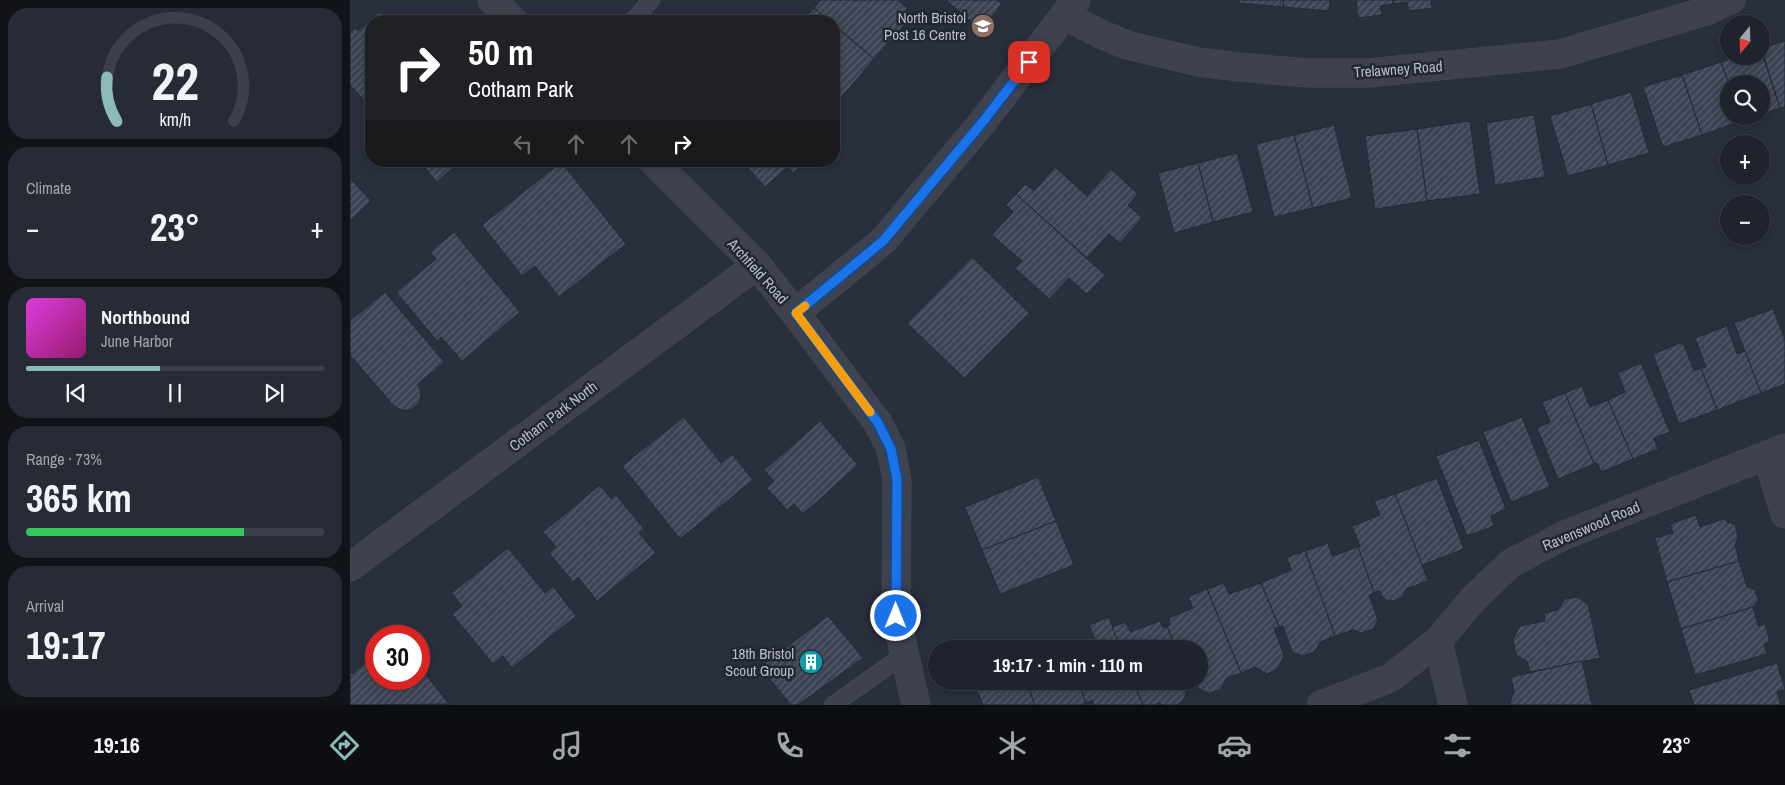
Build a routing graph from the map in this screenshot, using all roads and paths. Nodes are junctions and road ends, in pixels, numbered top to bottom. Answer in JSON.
{"nodes":[{"id":1,"x":492,"y":0,"type":"edge"},
{"id":2,"x":651,"y":0,"type":"edge"},
{"id":3,"x":1731,"y":0,"type":"edge"},
{"id":4,"x":1071,"y":8,"type":"edge"},
{"id":5,"x":507,"y":15,"type":"edge"},
{"id":6,"x":638,"y":15,"type":"edge"},
{"id":7,"x":659,"y":167,"type":"edge"},
{"id":8,"x":757,"y":265,"type":"junction"},
{"id":9,"x":796,"y":313,"type":"junction"},
{"id":10,"x":1776,"y":451,"type":"edge"},
{"id":11,"x":1785,"y":514,"type":"edge"},
{"id":12,"x":350,"y":568,"type":"edge"},
{"id":13,"x":1438,"y":641,"type":"junction"},
{"id":14,"x":905,"y":654,"type":"junction"},
{"id":15,"x":833,"y":705,"type":"edge"},
{"id":16,"x":916,"y":705,"type":"edge"},
{"id":17,"x":1321,"y":705,"type":"edge"},
{"id":18,"x":1453,"y":705,"type":"edge"}],
"edges":[{"from":1,"to":5,"type":"street"},
{"from":2,"to":6,"type":"lane"},
{"from":3,"to":4,"type":"street","name":"Trelawney Road"},
{"from":4,"to":9,"type":"street"},
{"from":7,"to":8,"type":"street","name":"Archfield Road"},
{"from":8,"to":9,"type":"street","name":"Archfield Road"},
{"from":8,"to":12,"type":"street","name":"Cotham Park North"},
{"from":9,"to":14,"type":"street","name":"Archfield Road"},
{"from":10,"to":11,"type":"street"},
{"from":10,"to":13,"type":"street","name":"Ravenswood Road"},
{"from":13,"to":17,"type":"street","name":"Ravenswood Road"},
{"from":13,"to":18,"type":"street"},
{"from":14,"to":15,"type":"lane"},
{"from":14,"to":16,"type":"street","name":"Archfield Road"}]}
